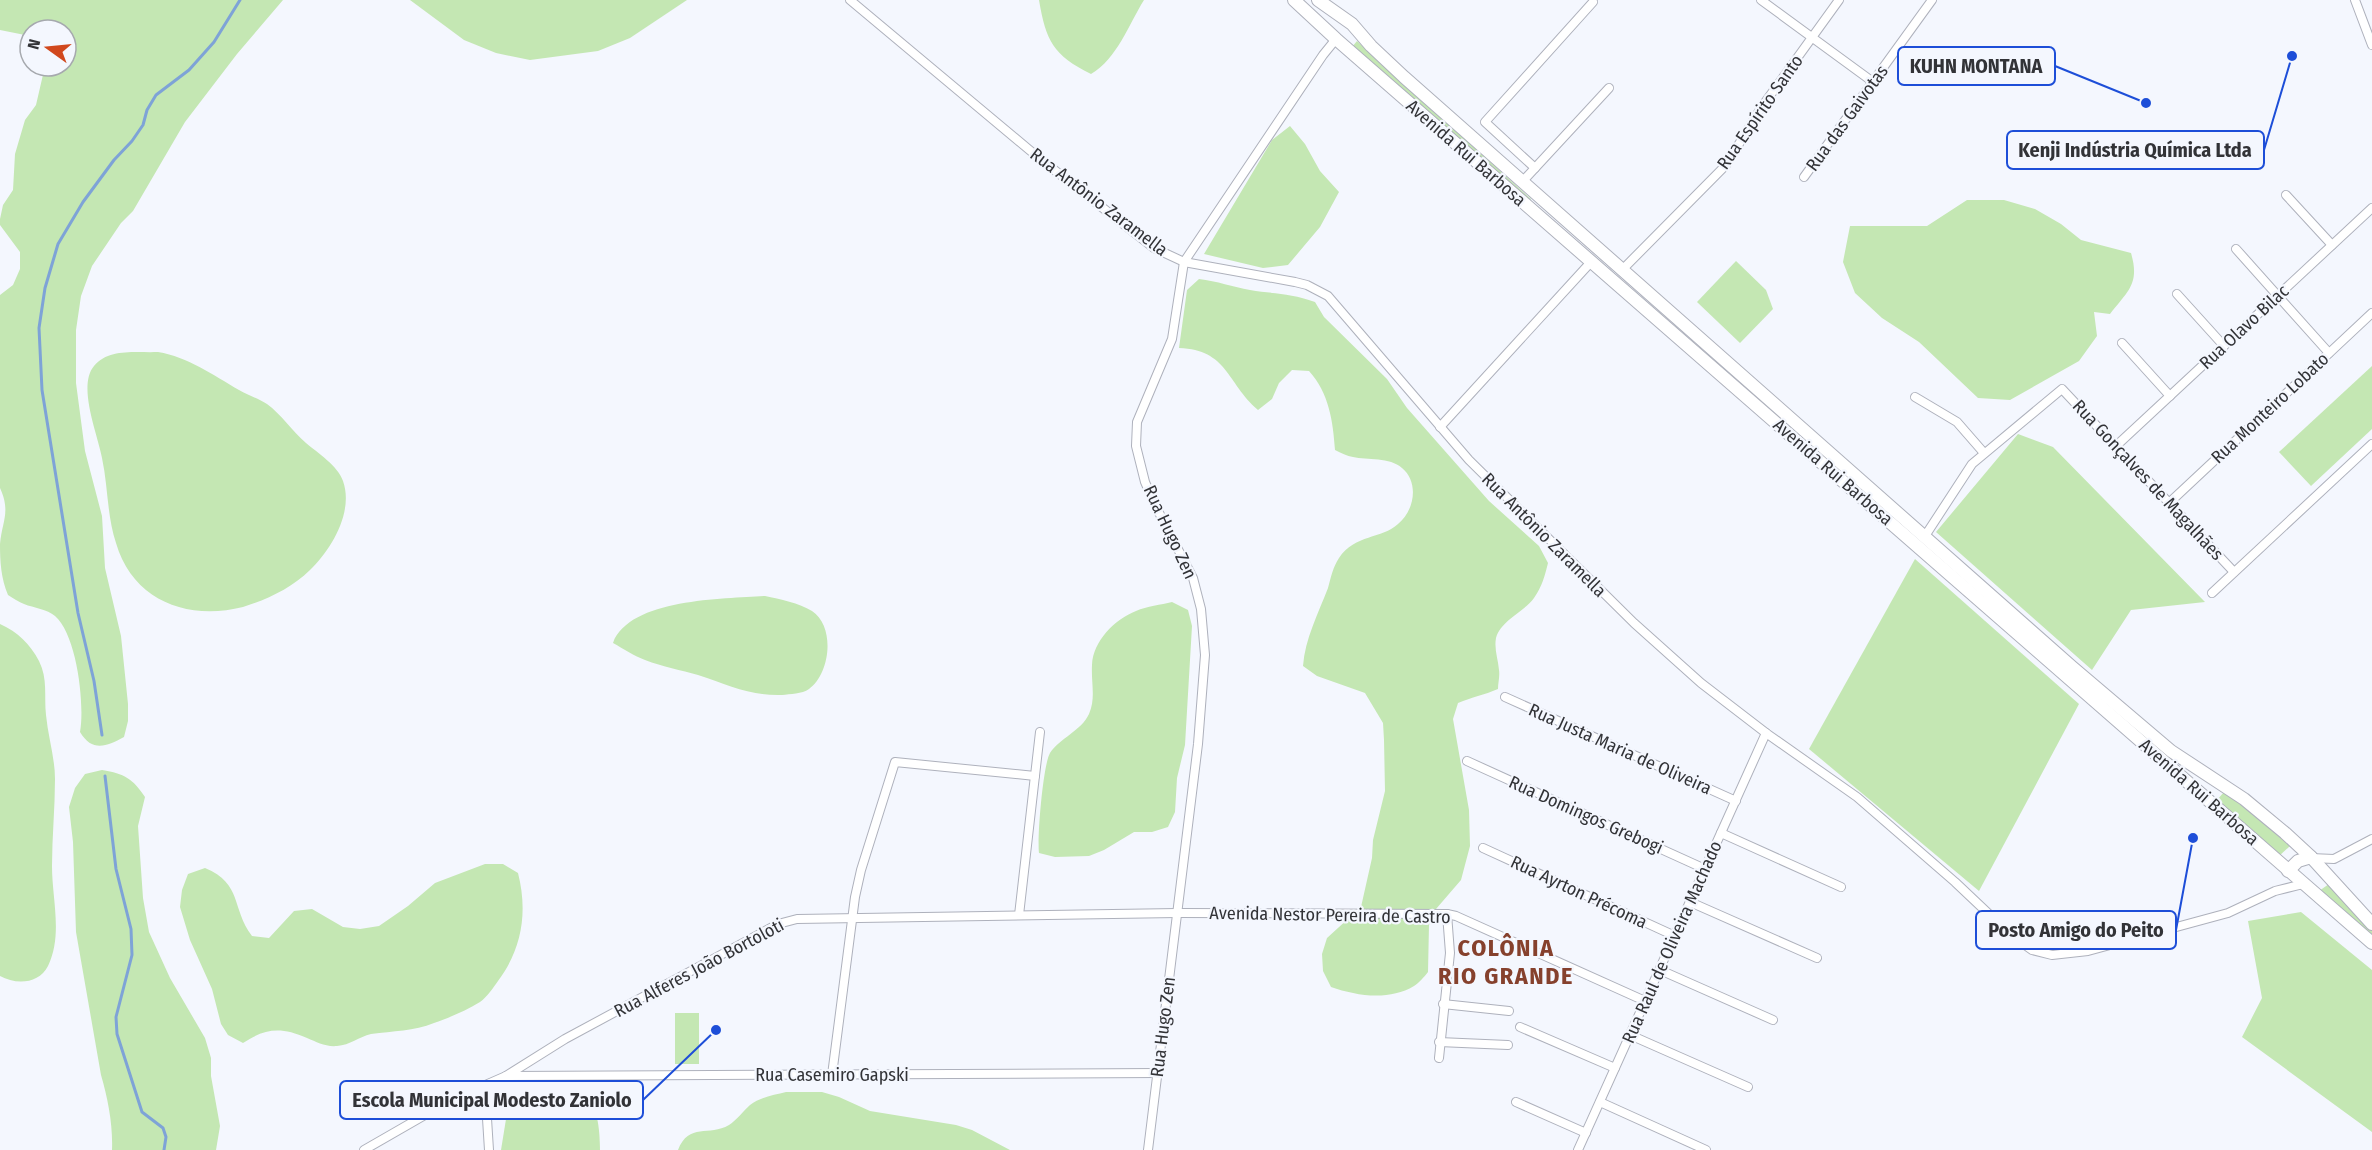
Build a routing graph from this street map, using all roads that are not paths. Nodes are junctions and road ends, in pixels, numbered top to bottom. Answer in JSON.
{"nodes":[{"id":1,"x":850,"y":0,"type":"edge"},
{"id":2,"x":1294,"y":0,"type":"edge"},
{"id":3,"x":1318,"y":0,"type":"edge"},
{"id":4,"x":1761,"y":0,"type":"edge"},
{"id":5,"x":1839,"y":0,"type":"edge"},
{"id":6,"x":1932,"y":0,"type":"edge"},
{"id":7,"x":2355,"y":0,"type":"edge"},
{"id":8,"x":1593,"y":2,"type":"dead end"},
{"id":9,"x":1350,"y":22,"type":"junction"},
{"id":10,"x":1334,"y":37,"type":"junction"},
{"id":11,"x":1812,"y":38,"type":"junction"},
{"id":12,"x":2372,"y":45,"type":"edge"},
{"id":13,"x":1873,"y":82,"type":"junction"},
{"id":14,"x":1609,"y":88,"type":"dead end"},
{"id":15,"x":1535,"y":168,"type":"junction"},
{"id":16,"x":1804,"y":177,"type":"dead end"},
{"id":17,"x":1522,"y":182,"type":"junction"},
{"id":18,"x":2286,"y":195,"type":"dead end"},
{"id":19,"x":2372,"y":208,"type":"edge"},
{"id":20,"x":2332,"y":245,"type":"junction"},
{"id":21,"x":2236,"y":249,"type":"dead end"},
{"id":22,"x":1184,"y":262,"type":"junction"},
{"id":23,"x":1591,"y":262,"type":"junction"},
{"id":24,"x":1623,"y":270,"type":"junction"},
{"id":25,"x":2177,"y":294,"type":"dead end"},
{"id":26,"x":2278,"y":296,"type":"junction"},
{"id":27,"x":2372,"y":313,"type":"edge"},
{"id":28,"x":2122,"y":343,"type":"dead end"},
{"id":29,"x":2224,"y":346,"type":"junction"},
{"id":30,"x":2329,"y":353,"type":"junction"},
{"id":31,"x":2170,"y":396,"type":"junction"},
{"id":32,"x":1915,"y":397,"type":"dead end"},
{"id":33,"x":1440,"y":427,"type":"junction"},
{"id":34,"x":2372,"y":444,"type":"edge"},
{"id":35,"x":2115,"y":446,"type":"junction"},
{"id":36,"x":1984,"y":453,"type":"junction"},
{"id":37,"x":2169,"y":502,"type":"junction"},
{"id":38,"x":1925,"y":536,"type":"junction"},
{"id":39,"x":2234,"y":572,"type":"junction"},
{"id":40,"x":2212,"y":593,"type":"dead end"},
{"id":41,"x":1505,"y":697,"type":"dead end"},
{"id":42,"x":1040,"y":732,"type":"dead end"},
{"id":43,"x":1766,"y":733,"type":"junction"},
{"id":44,"x":1467,"y":761,"type":"dead end"},
{"id":45,"x":1035,"y":776,"type":"junction"},
{"id":46,"x":1736,"y":801,"type":"junction"},
{"id":47,"x":1721,"y":834,"type":"junction"},
{"id":48,"x":2372,"y":839,"type":"edge"},
{"id":49,"x":1483,"y":848,"type":"dead end"},
{"id":50,"x":2311,"y":857,"type":"junction"},
{"id":51,"x":2334,"y":859,"type":"junction"},
{"id":52,"x":1705,"y":869,"type":"junction"},
{"id":53,"x":2288,"y":871,"type":"junction"},
{"id":54,"x":2325,"y":874,"type":"junction"},
{"id":55,"x":2303,"y":884,"type":"junction"},
{"id":56,"x":1841,"y":887,"type":"dead end"},
{"id":57,"x":2276,"y":891,"type":"junction"},
{"id":58,"x":1690,"y":902,"type":"junction"},
{"id":59,"x":1177,"y":913,"type":"junction"},
{"id":60,"x":1447,"y":914,"type":"junction"},
{"id":61,"x":1019,"y":915,"type":"junction"},
{"id":62,"x":851,"y":918,"type":"junction"},
{"id":63,"x":2372,"y":924,"type":"edge"},
{"id":64,"x":1675,"y":936,"type":"junction"},
{"id":65,"x":2372,"y":943,"type":"edge"},
{"id":66,"x":1817,"y":958,"type":"dead end"},
{"id":67,"x":1659,"y":970,"type":"junction"},
{"id":68,"x":1645,"y":1001,"type":"junction"},
{"id":69,"x":1443,"y":1004,"type":"junction"},
{"id":70,"x":1509,"y":1011,"type":"dead end"},
{"id":71,"x":1773,"y":1020,"type":"dead end"},
{"id":72,"x":1520,"y":1027,"type":"dead end"},
{"id":73,"x":1630,"y":1035,"type":"junction"},
{"id":74,"x":1439,"y":1042,"type":"junction"},
{"id":75,"x":1508,"y":1045,"type":"dead end"},
{"id":76,"x":1439,"y":1058,"type":"dead end"},
{"id":77,"x":1615,"y":1068,"type":"junction"},
{"id":78,"x":1157,"y":1073,"type":"junction"},
{"id":79,"x":832,"y":1075,"type":"junction"},
{"id":80,"x":506,"y":1076,"type":"junction"},
{"id":81,"x":485,"y":1087,"type":"junction"},
{"id":82,"x":1748,"y":1087,"type":"dead end"},
{"id":83,"x":1516,"y":1102,"type":"dead end"},
{"id":84,"x":1600,"y":1102,"type":"junction"},
{"id":85,"x":1586,"y":1133,"type":"junction"},
{"id":86,"x":364,"y":1150,"type":"edge"},
{"id":87,"x":489,"y":1150,"type":"edge"},
{"id":88,"x":1148,"y":1150,"type":"edge"},
{"id":89,"x":1578,"y":1150,"type":"edge"},
{"id":90,"x":1706,"y":1150,"type":"edge"}],
"edges":[{"from":1,"to":22,"type":"street","name":"Rua Antônio Zaramella"},
{"from":2,"to":10,"type":"main road","name":"Avenida Rui Barbosa"},
{"from":3,"to":9,"type":"main road","name":"Avenida Rui Barbosa"},
{"from":4,"to":11,"type":"street"},
{"from":5,"to":11,"type":"street","name":"Rua Espírito Santo"},
{"from":6,"to":13,"type":"street","name":"Rua das Gaivotas"},
{"from":7,"to":12,"type":"street"},
{"from":8,"to":15,"type":"street"},
{"from":9,"to":10,"type":"main road"},
{"from":9,"to":10,"type":"main road"},
{"from":9,"to":17,"type":"main road","name":"Avenida Rui Barbosa"},
{"from":10,"to":22,"type":"street","name":"Rua Hugo Zen"},
{"from":10,"to":23,"type":"main road","name":"Avenida Rui Barbosa"},
{"from":11,"to":13,"type":"street"},
{"from":11,"to":24,"type":"street","name":"Rua Espírito Santo"},
{"from":13,"to":16,"type":"street","name":"Rua das Gaivotas"},
{"from":14,"to":15,"type":"street"},
{"from":15,"to":17,"type":"street"},
{"from":17,"to":24,"type":"main road","name":"Avenida Rui Barbosa"},
{"from":18,"to":20,"type":"street"},
{"from":19,"to":20,"type":"street","name":"Rua Olavo Bilac"},
{"from":20,"to":26,"type":"street","name":"Rua Olavo Bilac"},
{"from":21,"to":26,"type":"street"},
{"from":22,"to":33,"type":"street","name":"Rua Antônio Zaramella"},
{"from":22,"to":59,"type":"street","name":"Rua Hugo Zen"},
{"from":23,"to":33,"type":"street"},
{"from":23,"to":53,"type":"main road","name":"Avenida Rui Barbosa"},
{"from":24,"to":38,"type":"main road","name":"Avenida Rui Barbosa"},
{"from":25,"to":29,"type":"street"},
{"from":26,"to":29,"type":"street","name":"Rua Olavo Bilac"},
{"from":26,"to":30,"type":"street"},
{"from":27,"to":30,"type":"street","name":"Rua Monteiro Lobato"},
{"from":28,"to":31,"type":"street"},
{"from":29,"to":31,"type":"street","name":"Rua Olavo Bilac"},
{"from":30,"to":37,"type":"street","name":"Rua Monteiro Lobato"},
{"from":31,"to":35,"type":"street","name":"Rua Olavo Bilac"},
{"from":32,"to":36,"type":"street"},
{"from":33,"to":43,"type":"street","name":"Rua Antônio Zaramella"},
{"from":34,"to":39,"type":"street"},
{"from":35,"to":36,"type":"street","name":"Rua Gonçalves de Magalhães"},
{"from":35,"to":37,"type":"street","name":"Rua Gonçalves de Magalhães"},
{"from":36,"to":38,"type":"street"},
{"from":37,"to":39,"type":"street","name":"Rua Gonçalves de Magalhães"},
{"from":38,"to":50,"type":"main road","name":"Avenida Rui Barbosa"},
{"from":39,"to":40,"type":"street"},
{"from":41,"to":46,"type":"street","name":"Rua Justa Maria de Oliveira"},
{"from":42,"to":45,"type":"street"},
{"from":43,"to":46,"type":"street","name":"Rua Raul de Oliveira Machado"},
{"from":43,"to":57,"type":"street","name":"Rua Antônio Zaramella"},
{"from":44,"to":52,"type":"street","name":"Rua Domingos Grebogi"},
{"from":45,"to":61,"type":"street"},
{"from":45,"to":62,"type":"street"},
{"from":46,"to":47,"type":"street","name":"Rua Raul de Oliveira Machado"},
{"from":47,"to":52,"type":"street","name":"Rua Raul de Oliveira Machado"},
{"from":47,"to":56,"type":"street"},
{"from":48,"to":51,"type":"street"},
{"from":49,"to":64,"type":"street","name":"Rua Ayrton Précoma"},
{"from":50,"to":51,"type":"street"},
{"from":50,"to":53,"type":"main road"},
{"from":50,"to":54,"type":"main road","name":"Avenida Rui Barbosa"},
{"from":51,"to":54,"type":"street"},
{"from":52,"to":58,"type":"street","name":"Rua Raul de Oliveira Machado"},
{"from":53,"to":55,"type":"main road","name":"Avenida Rui Barbosa"},
{"from":53,"to":57,"type":"street"},
{"from":54,"to":55,"type":"main road"},
{"from":54,"to":63,"type":"main road","name":"Avenida Rui Barbosa"},
{"from":55,"to":57,"type":"street","name":"Rua Antônio Zaramella"},
{"from":55,"to":65,"type":"main road","name":"Avenida Rui Barbosa"},
{"from":58,"to":64,"type":"street","name":"Rua Raul de Oliveira Machado"},
{"from":58,"to":66,"type":"street"},
{"from":59,"to":60,"type":"street","name":"Avenida Nestor Pereira de Castro"},
{"from":59,"to":61,"type":"street","name":"Rua Alferes João Bortoloti"},
{"from":59,"to":78,"type":"street","name":"Rua Hugo Zen"},
{"from":60,"to":68,"type":"street","name":"Avenida Nestor Pereira de Castro"},
{"from":60,"to":69,"type":"street"},
{"from":61,"to":62,"type":"street","name":"Rua Alferes João Bortoloti"},
{"from":62,"to":79,"type":"street"},
{"from":62,"to":80,"type":"street","name":"Rua Alferes João Bortoloti"},
{"from":64,"to":67,"type":"street","name":"Rua Raul de Oliveira Machado"},
{"from":67,"to":68,"type":"street","name":"Rua Raul de Oliveira Machado"},
{"from":67,"to":71,"type":"street"},
{"from":68,"to":73,"type":"street","name":"Rua Raul de Oliveira Machado"},
{"from":69,"to":70,"type":"street"},
{"from":69,"to":74,"type":"street"},
{"from":72,"to":77,"type":"street"},
{"from":73,"to":77,"type":"street","name":"Rua Raul de Oliveira Machado"},
{"from":73,"to":82,"type":"street"},
{"from":74,"to":75,"type":"street"},
{"from":74,"to":76,"type":"street"},
{"from":77,"to":84,"type":"street","name":"Rua Raul de Oliveira Machado"},
{"from":78,"to":79,"type":"street","name":"Rua Casemiro Gapski"},
{"from":78,"to":88,"type":"street","name":"Rua Hugo Zen"},
{"from":79,"to":80,"type":"street","name":"Rua Casemiro Gapski"},
{"from":80,"to":81,"type":"street","name":"Rua Alferes João Bortoloti"},
{"from":81,"to":86,"type":"street","name":"Rua Alferes João Bortoloti"},
{"from":81,"to":87,"type":"street"},
{"from":83,"to":85,"type":"street"},
{"from":84,"to":85,"type":"street","name":"Rua Raul de Oliveira Machado"},
{"from":84,"to":90,"type":"street"},
{"from":85,"to":89,"type":"street","name":"Rua Raul de Oliveira Machado"}]}
